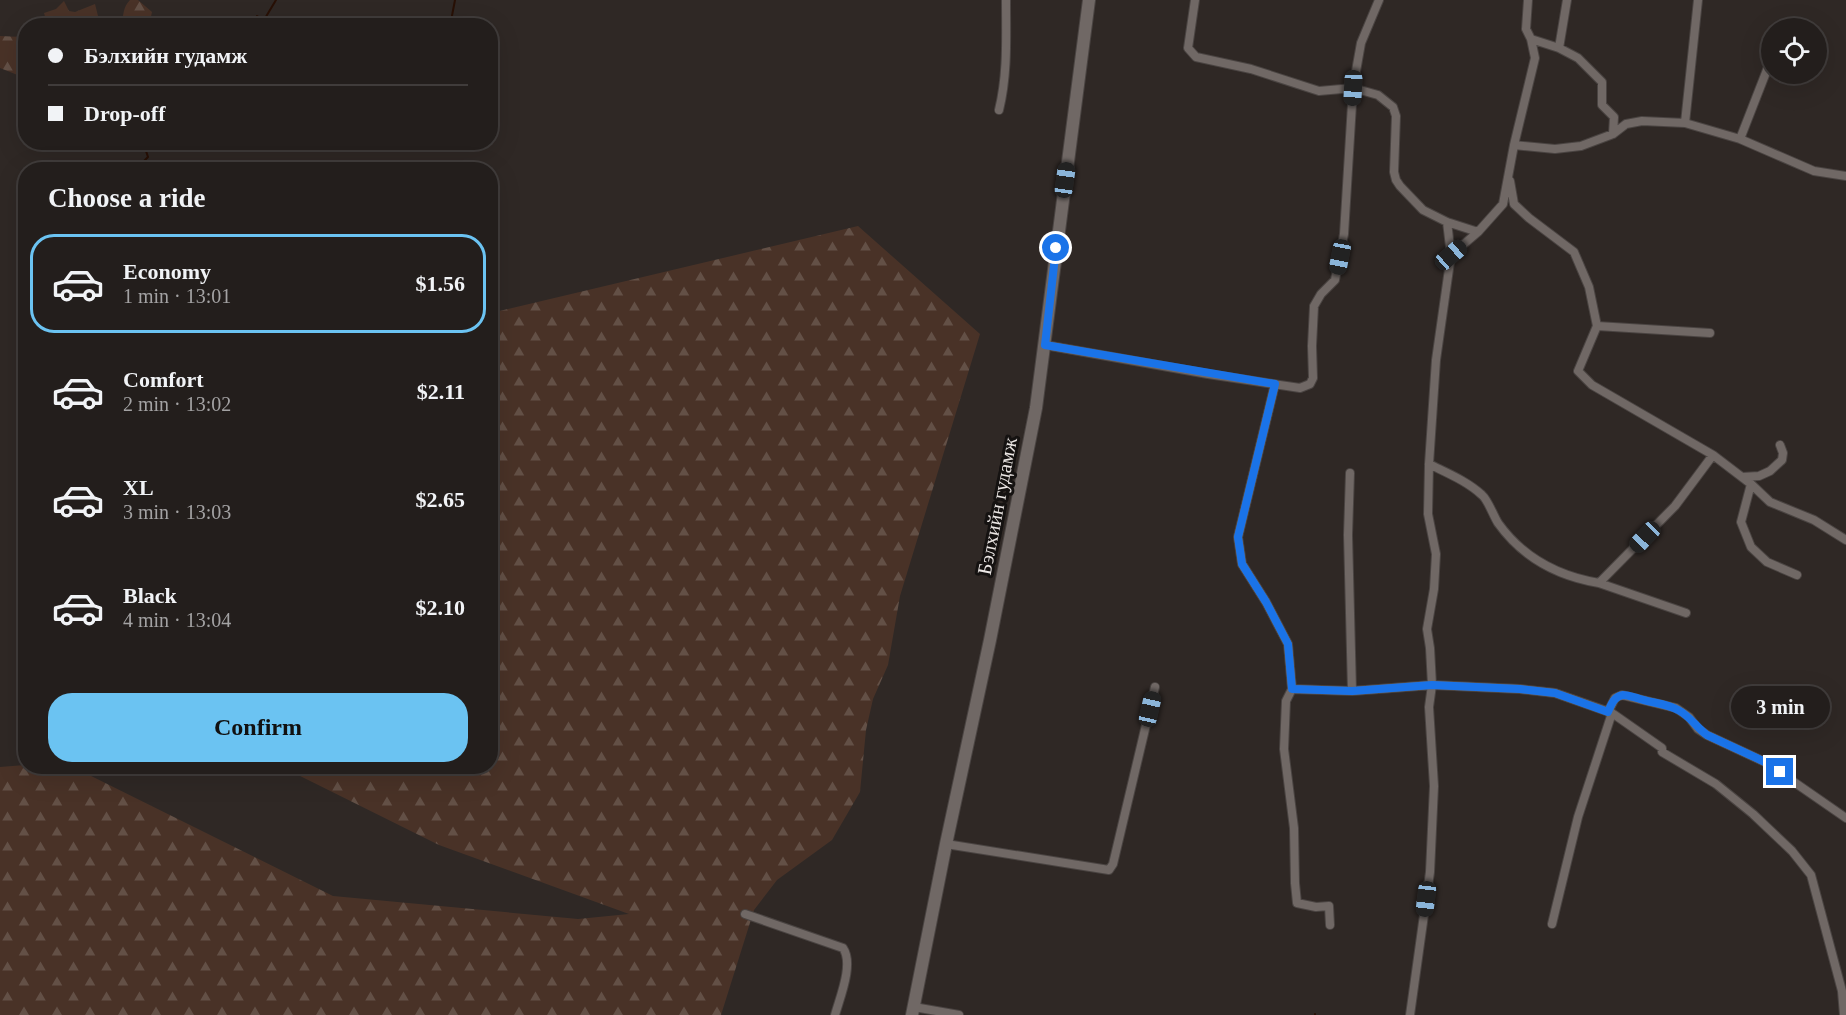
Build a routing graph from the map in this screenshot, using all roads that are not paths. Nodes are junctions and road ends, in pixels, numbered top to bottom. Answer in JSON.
{"nodes":[{"id":1,"x":1006,"y":0,"type":"edge"},
{"id":2,"x":1089,"y":0,"type":"edge"},
{"id":3,"x":1195,"y":0,"type":"edge"},
{"id":4,"x":1379,"y":0,"type":"edge"},
{"id":5,"x":1528,"y":0,"type":"edge"},
{"id":6,"x":1567,"y":0,"type":"edge"},
{"id":7,"x":1698,"y":0,"type":"edge"},
{"id":8,"x":1531,"y":39,"type":"junction"},
{"id":9,"x":1559,"y":48,"type":"junction"},
{"id":10,"x":1762,"y":84,"type":"edge"},
{"id":11,"x":1353,"y":88,"type":"junction"},
{"id":12,"x":999,"y":110,"type":"dead end"},
{"id":13,"x":1685,"y":123,"type":"junction"},
{"id":14,"x":1613,"y":134,"type":"junction"},
{"id":15,"x":1740,"y":140,"type":"junction"},
{"id":16,"x":1514,"y":146,"type":"junction"},
{"id":17,"x":1846,"y":176,"type":"edge"},
{"id":18,"x":1509,"y":178,"type":"junction"},
{"id":19,"x":1447,"y":222,"type":"junction"},
{"id":20,"x":1478,"y":232,"type":"junction"},
{"id":21,"x":1451,"y":255,"type":"junction"},
{"id":22,"x":1596,"y":326,"type":"junction"},
{"id":23,"x":1710,"y":333,"type":"dead end"},
{"id":24,"x":1045,"y":345,"type":"junction"},
{"id":25,"x":1275,"y":384,"type":"junction"},
{"id":26,"x":1780,"y":445,"type":"dead end"},
{"id":27,"x":1713,"y":455,"type":"junction"},
{"id":28,"x":1430,"y":464,"type":"junction"},
{"id":29,"x":1350,"y":473,"type":"dead end"},
{"id":30,"x":1741,"y":477,"type":"junction"},
{"id":31,"x":1751,"y":484,"type":"junction"},
{"id":32,"x":1846,"y":540,"type":"edge"},
{"id":33,"x":1797,"y":575,"type":"dead end"},
{"id":34,"x":1599,"y":583,"type":"junction"},
{"id":35,"x":1686,"y":613,"type":"dead end"},
{"id":36,"x":1432,"y":685,"type":"junction"},
{"id":37,"x":1155,"y":687,"type":"dead end"},
{"id":38,"x":1292,"y":689,"type":"junction"},
{"id":39,"x":1352,"y":691,"type":"junction"},
{"id":40,"x":1610,"y":712,"type":"junction"},
{"id":41,"x":1846,"y":819,"type":"edge"},
{"id":42,"x":946,"y":844,"type":"junction"},
{"id":43,"x":745,"y":914,"type":"dead end"},
{"id":44,"x":1552,"y":924,"type":"dead end"},
{"id":45,"x":1330,"y":926,"type":"dead end"},
{"id":46,"x":913,"y":1011,"type":"edge"},
{"id":47,"x":835,"y":1015,"type":"edge"},
{"id":48,"x":959,"y":1015,"type":"edge"},
{"id":49,"x":1410,"y":1015,"type":"edge"},
{"id":50,"x":1844,"y":1015,"type":"edge"}],
"edges":[{"from":1,"to":12,"type":"street"},
{"from":2,"to":24,"type":"main road","name":"Бэлхийн гудамж"},
{"from":3,"to":11,"type":"street"},
{"from":4,"to":11,"type":"street"},
{"from":5,"to":8,"type":"street"},
{"from":6,"to":9,"type":"street"},
{"from":7,"to":13,"type":"street"},
{"from":8,"to":9,"type":"street"},
{"from":8,"to":16,"type":"street"},
{"from":9,"to":14,"type":"street"},
{"from":10,"to":15,"type":"street"},
{"from":11,"to":19,"type":"street"},
{"from":11,"to":25,"type":"street"},
{"from":13,"to":14,"type":"street"},
{"from":13,"to":15,"type":"street"},
{"from":14,"to":16,"type":"street"},
{"from":15,"to":17,"type":"street"},
{"from":16,"to":18,"type":"street"},
{"from":18,"to":20,"type":"street"},
{"from":18,"to":22,"type":"street"},
{"from":19,"to":20,"type":"street"},
{"from":19,"to":21,"type":"street"},
{"from":20,"to":21,"type":"street"},
{"from":21,"to":28,"type":"street"},
{"from":22,"to":23,"type":"street"},
{"from":22,"to":27,"type":"street"},
{"from":24,"to":25,"type":"street"},
{"from":24,"to":42,"type":"main road","name":"Бэлхийн гудамж"},
{"from":25,"to":38,"type":"street"},
{"from":26,"to":30,"type":"street"},
{"from":27,"to":30,"type":"street"},
{"from":27,"to":34,"type":"street"},
{"from":28,"to":34,"type":"street"},
{"from":28,"to":36,"type":"street"},
{"from":29,"to":39,"type":"street"},
{"from":30,"to":31,"type":"street"},
{"from":31,"to":32,"type":"street"},
{"from":31,"to":33,"type":"street"},
{"from":34,"to":35,"type":"street"},
{"from":36,"to":39,"type":"street"},
{"from":36,"to":40,"type":"street"},
{"from":36,"to":49,"type":"street"},
{"from":37,"to":42,"type":"street"},
{"from":38,"to":39,"type":"street"},
{"from":38,"to":45,"type":"street"},
{"from":40,"to":41,"type":"street"},
{"from":40,"to":44,"type":"street"},
{"from":40,"to":50,"type":"street"},
{"from":42,"to":46,"type":"main road","name":"Бэлхийн гудамж"},
{"from":43,"to":47,"type":"street"},
{"from":46,"to":48,"type":"street"}]}
